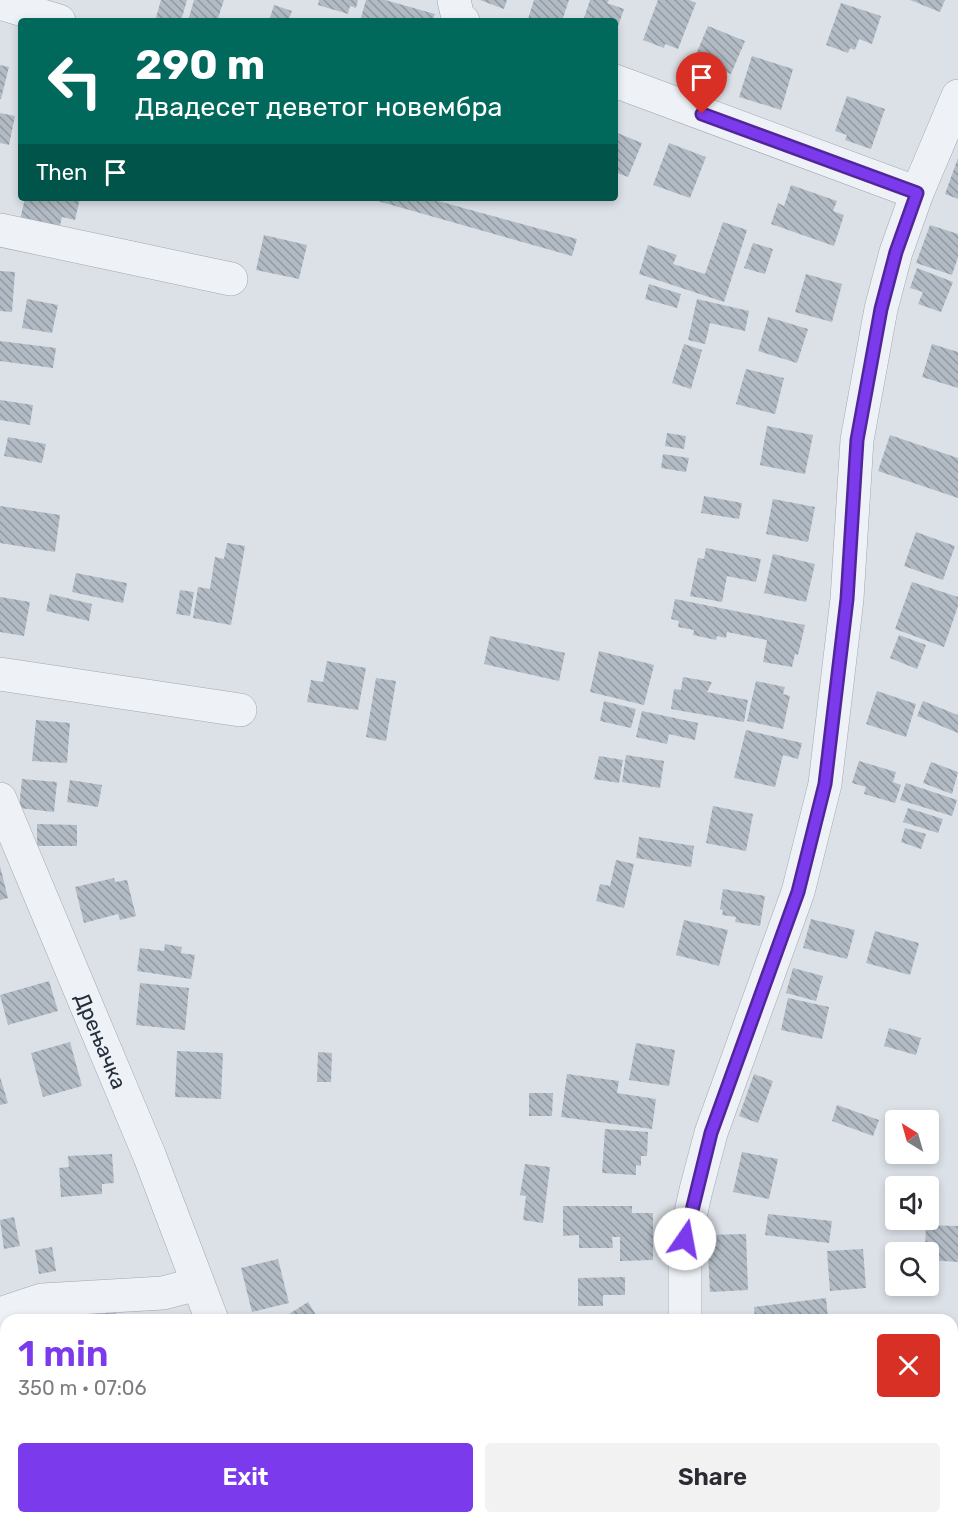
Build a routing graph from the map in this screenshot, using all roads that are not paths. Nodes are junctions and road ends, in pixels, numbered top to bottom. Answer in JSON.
{"nodes":[{"id":1,"x":454,"y":0,"type":"edge"},
{"id":2,"x":0,"y":3,"type":"edge"},
{"id":3,"x":49,"y":18,"type":"edge"},
{"id":4,"x":458,"y":18,"type":"edge"},
{"id":5,"x":618,"y":82,"type":"edge"},
{"id":6,"x":958,"y":96,"type":"edge"},
{"id":7,"x":917,"y":193,"type":"junction"},
{"id":8,"x":0,"y":230,"type":"edge"},
{"id":9,"x":231,"y":279,"type":"dead end"},
{"id":10,"x":0,"y":674,"type":"edge"},
{"id":11,"x":240,"y":710,"type":"dead end"},
{"id":12,"x":0,"y":800,"type":"edge"},
{"id":13,"x":198,"y":1284,"type":"junction"},
{"id":14,"x":0,"y":1314,"type":"edge"},
{"id":15,"x":210,"y":1314,"type":"edge"},
{"id":16,"x":685,"y":1314,"type":"edge"}],
"edges":[{"from":1,"to":4,"type":"street"},
{"from":2,"to":3,"type":"street"},
{"from":5,"to":7,"type":"street"},
{"from":6,"to":7,"type":"street"},
{"from":7,"to":16,"type":"street"},
{"from":8,"to":9,"type":"street"},
{"from":10,"to":11,"type":"street"},
{"from":12,"to":13,"type":"street","name":"Дрењачка"},
{"from":13,"to":14,"type":"street"},
{"from":13,"to":15,"type":"street","name":"Дрењачка"}]}
